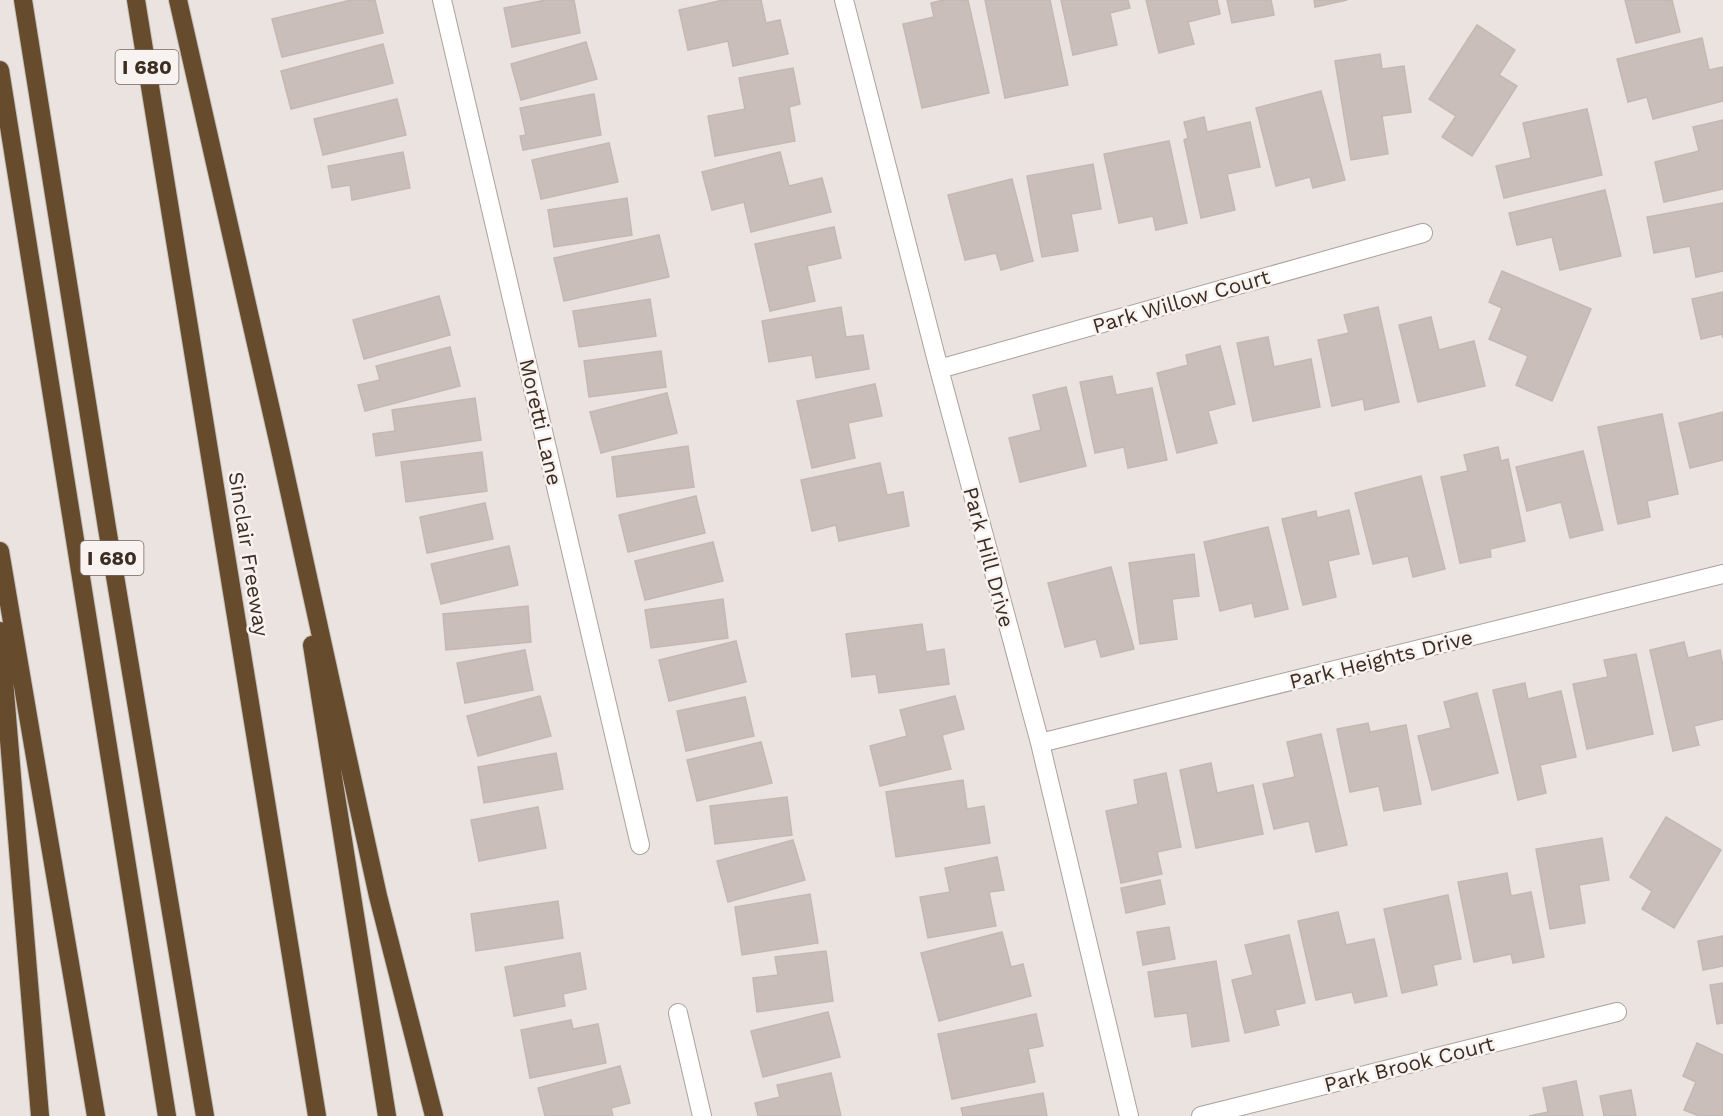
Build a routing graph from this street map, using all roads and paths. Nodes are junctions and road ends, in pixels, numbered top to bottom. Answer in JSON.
{"nodes":[{"id":1,"x":23,"y":0,"type":"edge"},
{"id":2,"x":136,"y":0,"type":"edge"},
{"id":3,"x":178,"y":0,"type":"edge"},
{"id":4,"x":442,"y":0,"type":"edge"},
{"id":5,"x":844,"y":0,"type":"edge"},
{"id":6,"x":0,"y":70,"type":"edge"},
{"id":7,"x":1423,"y":233,"type":"dead end"},
{"id":8,"x":939,"y":369,"type":"junction"},
{"id":9,"x":279,"y":445,"type":"junction"},
{"id":10,"x":0,"y":550,"type":"edge"},
{"id":11,"x":1723,"y":574,"type":"edge"},
{"id":12,"x":0,"y":631,"type":"edge"},
{"id":13,"x":1040,"y":743,"type":"junction"},
{"id":14,"x":640,"y":845,"type":"dead end"},
{"id":15,"x":1617,"y":1012,"type":"dead end"},
{"id":16,"x":678,"y":1013,"type":"dead end"},
{"id":17,"x":40,"y":1116,"type":"edge"},
{"id":18,"x":96,"y":1116,"type":"edge"},
{"id":19,"x":167,"y":1116,"type":"edge"},
{"id":20,"x":205,"y":1116,"type":"edge"},
{"id":21,"x":317,"y":1116,"type":"edge"},
{"id":22,"x":387,"y":1116,"type":"edge"},
{"id":23,"x":434,"y":1116,"type":"edge"},
{"id":24,"x":702,"y":1116,"type":"edge"},
{"id":25,"x":1130,"y":1116,"type":"edge"},
{"id":26,"x":1201,"y":1116,"type":"edge"}],
"edges":[{"from":1,"to":20,"type":"highway","number":"I 680"},
{"from":2,"to":21,"type":"highway","name":"Sinclair Freeway","number":"I 680"},
{"from":3,"to":9,"type":"highway"},
{"from":4,"to":14,"type":"street","name":"Moretti Lane"},
{"from":5,"to":8,"type":"street","name":"Park Hill Drive"},
{"from":6,"to":19,"type":"highway","number":"I 680"},
{"from":7,"to":8,"type":"street","name":"Park Willow Court"},
{"from":8,"to":13,"type":"street","name":"Park Hill Drive"},
{"from":9,"to":22,"type":"highway"},
{"from":9,"to":23,"type":"highway"},
{"from":10,"to":18,"type":"highway"},
{"from":11,"to":13,"type":"street","name":"Park Heights Drive"},
{"from":12,"to":17,"type":"highway"},
{"from":13,"to":25,"type":"street","name":"Park Hill Drive"},
{"from":15,"to":26,"type":"street","name":"Park Brook Court"},
{"from":16,"to":24,"type":"street"}]}
